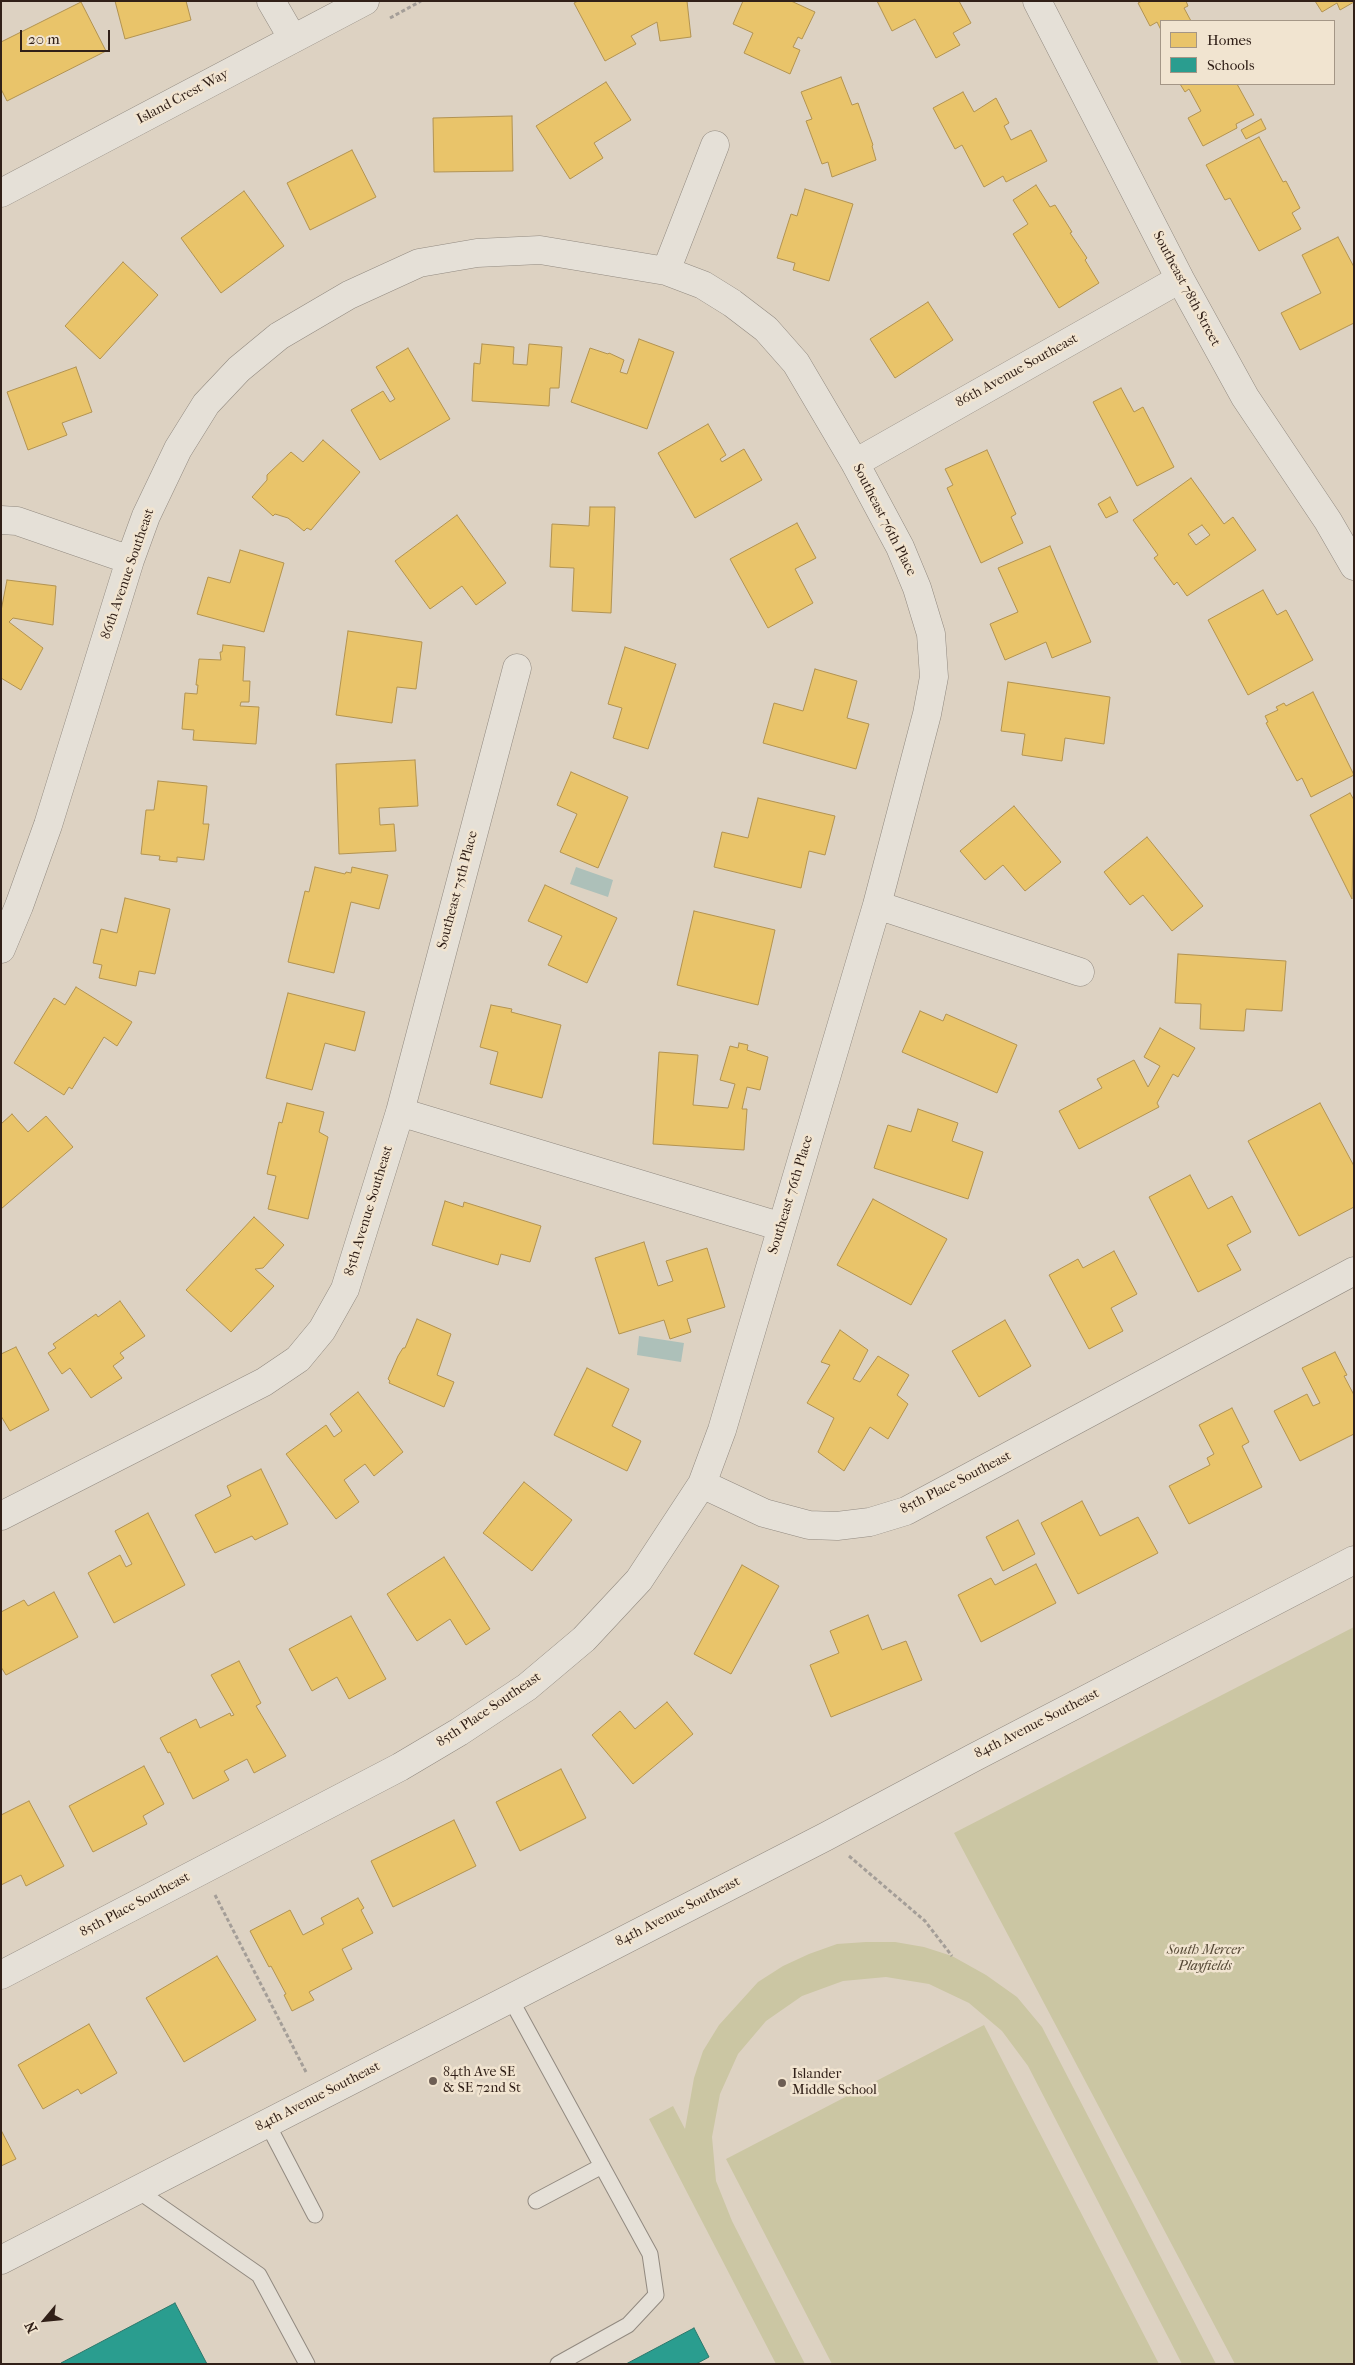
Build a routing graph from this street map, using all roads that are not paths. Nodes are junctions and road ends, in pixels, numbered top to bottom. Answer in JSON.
{"nodes":[{"id":1,"x":271,"y":1,"type":"edge"},
{"id":2,"x":365,"y":1,"type":"edge"},
{"id":3,"x":1037,"y":1,"type":"edge"},
{"id":4,"x":293,"y":39,"type":"junction"},
{"id":5,"x":715,"y":145,"type":"dead end"},
{"id":6,"x":1,"y":193,"type":"edge"},
{"id":7,"x":666,"y":271,"type":"junction"},
{"id":8,"x":1180,"y":279,"type":"junction"},
{"id":9,"x":855,"y":463,"type":"junction"},
{"id":10,"x":1,"y":520,"type":"edge"},
{"id":11,"x":130,"y":560,"type":"junction"},
{"id":12,"x":1354,"y":566,"type":"edge"},
{"id":13,"x":517,"y":668,"type":"dead end"},
{"id":14,"x":878,"y":905,"type":"junction"},
{"id":15,"x":1,"y":949,"type":"edge"},
{"id":16,"x":1080,"y":972,"type":"dead end"},
{"id":17,"x":400,"y":1112,"type":"junction"},
{"id":18,"x":782,"y":1227,"type":"junction"},
{"id":19,"x":1354,"y":1271,"type":"edge"},
{"id":20,"x":702,"y":1484,"type":"junction"},
{"id":21,"x":1,"y":1516,"type":"edge"},
{"id":22,"x":1354,"y":1560,"type":"edge"},
{"id":23,"x":1,"y":1976,"type":"edge"},
{"id":24,"x":510,"y":1998,"type":"junction"},
{"id":25,"x":267,"y":2123,"type":"junction"},
{"id":26,"x":602,"y":2166,"type":"junction"},
{"id":27,"x":138,"y":2190,"type":"junction"},
{"id":28,"x":536,"y":2201,"type":"dead end"},
{"id":29,"x":315,"y":2215,"type":"dead end"},
{"id":30,"x":1,"y":2260,"type":"edge"},
{"id":31,"x":307,"y":2364,"type":"edge"},
{"id":32,"x":558,"y":2364,"type":"edge"}],
"edges":[{"from":1,"to":4,"type":"street"},
{"from":2,"to":4,"type":"street","name":"Island Crest Way"},
{"from":3,"to":8,"type":"street","name":"Southeast 78th Street"},
{"from":4,"to":6,"type":"street","name":"Island Crest Way"},
{"from":5,"to":7,"type":"street"},
{"from":7,"to":9,"type":"street","name":"Southeast 76th Place"},
{"from":7,"to":11,"type":"street","name":"86th Avenue Southeast"},
{"from":8,"to":9,"type":"street","name":"86th Avenue Southeast"},
{"from":8,"to":12,"type":"street","name":"Southeast 78th Street"},
{"from":9,"to":14,"type":"street","name":"Southeast 76th Place"},
{"from":10,"to":11,"type":"street"},
{"from":11,"to":15,"type":"street","name":"86th Avenue Southeast"},
{"from":13,"to":17,"type":"street","name":"Southeast 75th Place"},
{"from":14,"to":16,"type":"street"},
{"from":14,"to":18,"type":"street","name":"Southeast 76th Place"},
{"from":17,"to":18,"type":"street"},
{"from":17,"to":21,"type":"street","name":"85th Avenue Southeast"},
{"from":18,"to":20,"type":"street","name":"Southeast 76th Place"},
{"from":19,"to":20,"type":"street","name":"85th Place Southeast"},
{"from":20,"to":23,"type":"street","name":"85th Place Southeast"},
{"from":22,"to":24,"type":"street","name":"84th Avenue Southeast"},
{"from":24,"to":25,"type":"street","name":"84th Avenue Southeast"},
{"from":24,"to":26,"type":"lane"},
{"from":25,"to":27,"type":"street","name":"84th Avenue Southeast"},
{"from":25,"to":29,"type":"lane"},
{"from":26,"to":28,"type":"lane"},
{"from":26,"to":32,"type":"lane"},
{"from":27,"to":30,"type":"street","name":"84th Avenue Southeast"},
{"from":27,"to":31,"type":"lane"}]}
